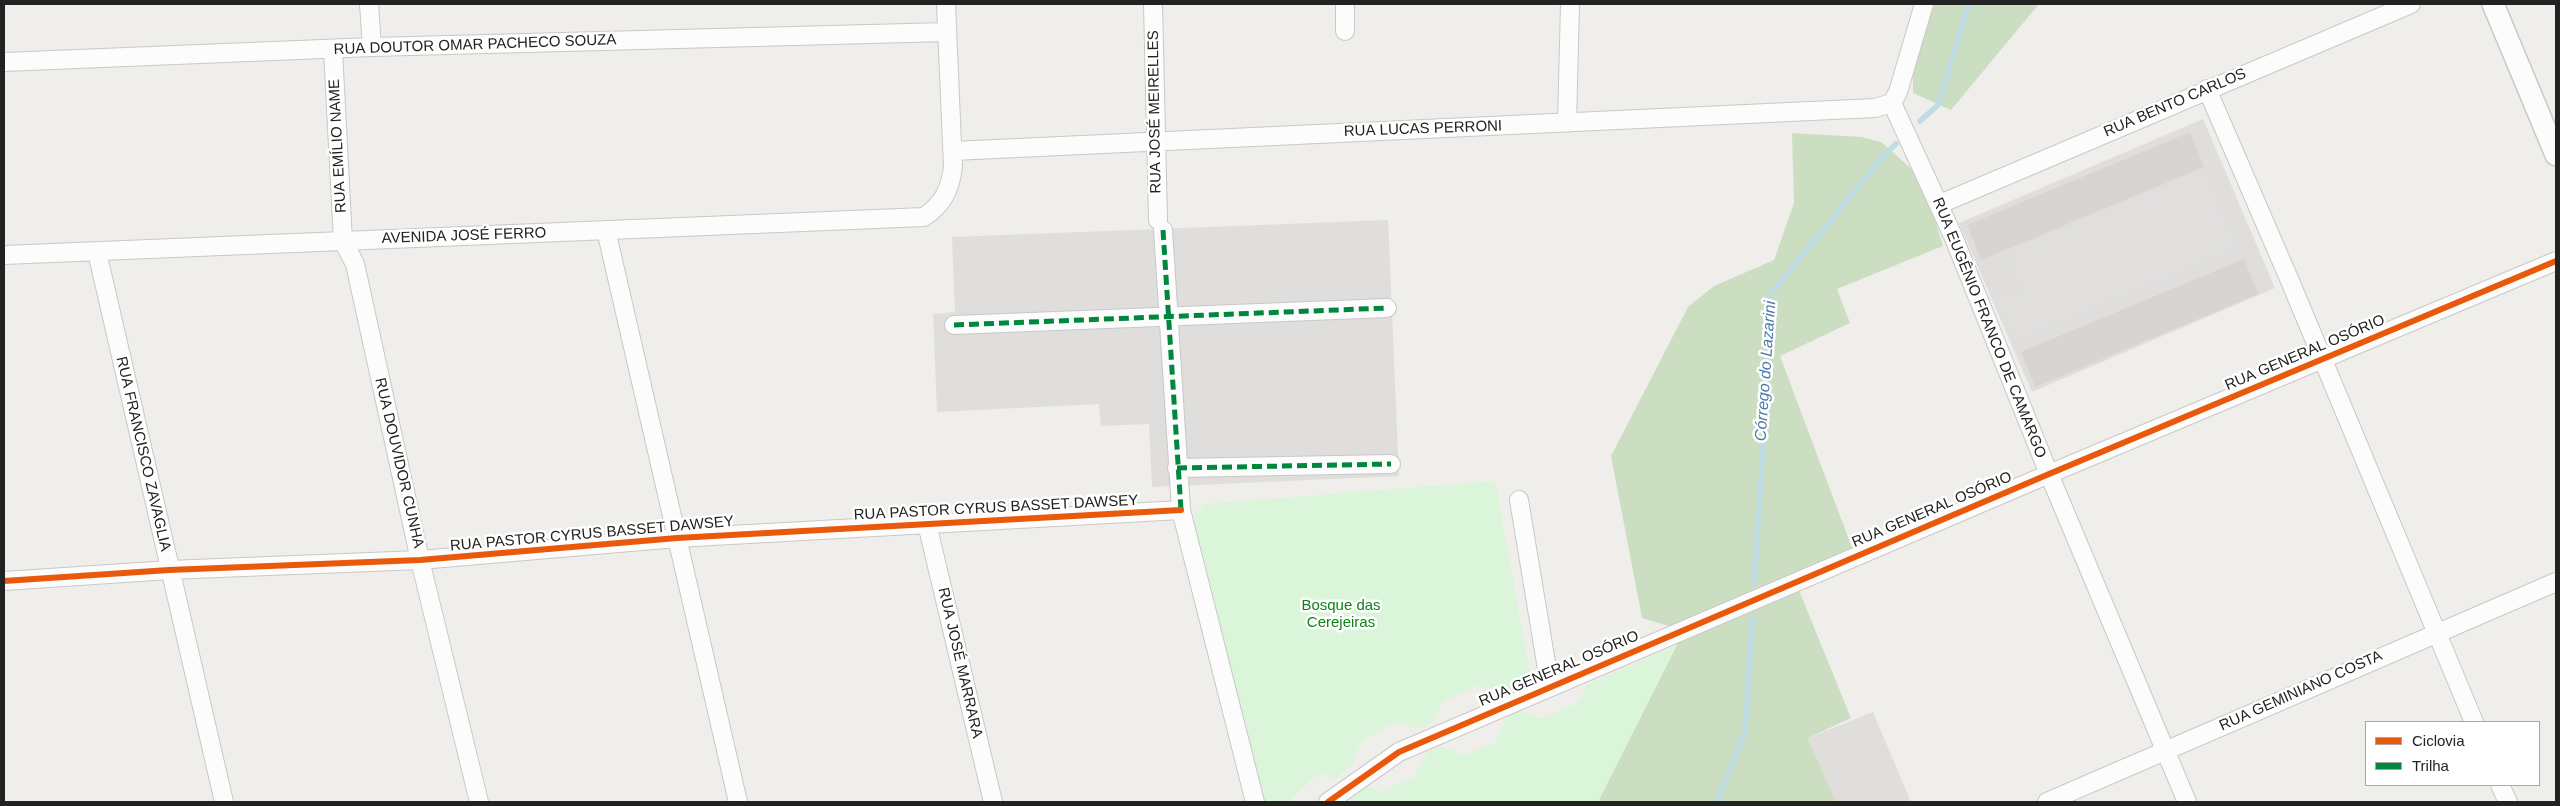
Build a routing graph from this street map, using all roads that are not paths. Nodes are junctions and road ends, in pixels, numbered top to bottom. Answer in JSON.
{"nodes":[{"id":1,"x":369,"y":4,"type":"edge"},
{"id":2,"x":946,"y":4,"type":"edge"},
{"id":3,"x":1153,"y":4,"type":"edge"},
{"id":4,"x":1345,"y":4,"type":"edge"},
{"id":5,"x":1570,"y":4,"type":"edge"},
{"id":6,"x":1924,"y":4,"type":"edge"},
{"id":7,"x":2411,"y":4,"type":"edge"},
{"id":8,"x":2493,"y":4,"type":"edge"},
{"id":9,"x":947,"y":32,"type":"junction"},
{"id":10,"x":1345,"y":32,"type":"dead end"},
{"id":11,"x":372,"y":48,"type":"junction"},
{"id":12,"x":333,"y":50,"type":"junction"},
{"id":13,"x":4,"y":62,"type":"edge"},
{"id":14,"x":2207,"y":89,"type":"junction"},
{"id":15,"x":1892,"y":103,"type":"junction"},
{"id":16,"x":1567,"y":123,"type":"junction"},
{"id":17,"x":1156,"y":139,"type":"junction"},
{"id":18,"x":953,"y":151,"type":"junction"},
{"id":19,"x":2556,"y":155,"type":"edge"},
{"id":20,"x":1940,"y":204,"type":"junction"},
{"id":21,"x":606,"y":230,"type":"junction"},
{"id":22,"x":342,"y":241,"type":"junction"},
{"id":23,"x":97,"y":252,"type":"junction"},
{"id":24,"x":4,"y":256,"type":"edge"},
{"id":25,"x":2556,"y":261,"type":"edge"},
{"id":26,"x":1387,"y":308,"type":"dead end"},
{"id":27,"x":1170,"y":317,"type":"junction"},
{"id":28,"x":954,"y":325,"type":"dead end"},
{"id":29,"x":2323,"y":360,"type":"junction"},
{"id":30,"x":1391,"y":464,"type":"dead end"},
{"id":31,"x":1177,"y":468,"type":"junction"},
{"id":32,"x":2048,"y":474,"type":"junction"},
{"id":33,"x":1519,"y":500,"type":"dead end"},
{"id":34,"x":1182,"y":510,"type":"junction"},
{"id":35,"x":927,"y":524,"type":"junction"},
{"id":36,"x":678,"y":538,"type":"junction"},
{"id":37,"x":420,"y":560,"type":"junction"},
{"id":38,"x":169,"y":570,"type":"junction"},
{"id":39,"x":4,"y":581,"type":"edge"},
{"id":40,"x":2556,"y":582,"type":"edge"},
{"id":41,"x":2435,"y":633,"type":"junction"},
{"id":42,"x":1550,"y":686,"type":"junction"},
{"id":43,"x":2474,"y":721,"type":"edge"},
{"id":44,"x":2165,"y":751,"type":"junction"},
{"id":45,"x":2500,"y":786,"type":"edge"},
{"id":46,"x":224,"y":802,"type":"edge"},
{"id":47,"x":479,"y":802,"type":"edge"},
{"id":48,"x":738,"y":802,"type":"edge"},
{"id":49,"x":993,"y":802,"type":"edge"},
{"id":50,"x":1255,"y":802,"type":"edge"},
{"id":51,"x":1328,"y":802,"type":"edge"},
{"id":52,"x":2047,"y":802,"type":"edge"},
{"id":53,"x":2187,"y":802,"type":"edge"},
{"id":54,"x":2508,"y":802,"type":"edge"}],
"edges":[{"from":1,"to":11,"type":"street"},
{"from":2,"to":9,"type":"street"},
{"from":3,"to":17,"type":"street","name":"RUA JOSÉ MEIRELLES"},
{"from":4,"to":10,"type":"street"},
{"from":5,"to":16,"type":"street"},
{"from":6,"to":15,"type":"street"},
{"from":7,"to":14,"type":"street","name":"RUA BENTO CARLOS"},
{"from":8,"to":19,"type":"street"},
{"from":9,"to":11,"type":"street","name":"RUA DOUTOR OMAR PACHECO SOUZA"},
{"from":9,"to":18,"type":"street"},
{"from":11,"to":12,"type":"street","name":"RUA DOUTOR OMAR PACHECO SOUZA"},
{"from":12,"to":13,"type":"street","name":"RUA DOUTOR OMAR PACHECO SOUZA"},
{"from":12,"to":22,"type":"street","name":"RUA EMÍLIO NAME"},
{"from":14,"to":20,"type":"street","name":"RUA BENTO CARLOS"},
{"from":14,"to":29,"type":"street"},
{"from":15,"to":16,"type":"street","name":"RUA LUCAS PERRONI"},
{"from":15,"to":20,"type":"street","name":"RUA EUGÊNIO FRANCO DE CAMARGO"},
{"from":16,"to":17,"type":"street","name":"RUA LUCAS PERRONI"},
{"from":17,"to":18,"type":"street","name":"RUA LUCAS PERRONI"},
{"from":17,"to":27,"type":"street","name":"RUA JOSÉ MEIRELLES"},
{"from":18,"to":21,"type":"street","name":"AVENIDA JOSÉ FERRO"},
{"from":20,"to":32,"type":"street","name":"RUA EUGÊNIO FRANCO DE CAMARGO"},
{"from":21,"to":22,"type":"street","name":"AVENIDA JOSÉ FERRO"},
{"from":21,"to":36,"type":"street"},
{"from":22,"to":23,"type":"street","name":"AVENIDA JOSÉ FERRO"},
{"from":22,"to":37,"type":"street","name":"RUA DOUVIDOR CUNHA"},
{"from":23,"to":24,"type":"street","name":"AVENIDA JOSÉ FERRO"},
{"from":23,"to":38,"type":"street","name":"RUA FRANCISCO ZAVAGLIA"},
{"from":25,"to":29,"type":"street","name":"RUA GENERAL OSÓRIO"},
{"from":26,"to":27,"type":"street"},
{"from":27,"to":28,"type":"street"},
{"from":27,"to":31,"type":"street","name":"RUA JOSÉ MEIRELLES"},
{"from":29,"to":32,"type":"street","name":"RUA GENERAL OSÓRIO"},
{"from":29,"to":41,"type":"street"},
{"from":30,"to":31,"type":"street"},
{"from":31,"to":34,"type":"street","name":"RUA JOSÉ MEIRELLES"},
{"from":32,"to":42,"type":"street","name":"RUA GENERAL OSÓRIO"},
{"from":32,"to":44,"type":"street","name":"RUA EUGÊNIO FRANCO DE CAMARGO"},
{"from":33,"to":42,"type":"street","name":"RUA GENERAL OSÓRIO"},
{"from":34,"to":35,"type":"street","name":"RUA PASTOR CYRUS BASSET DAWSEY"},
{"from":34,"to":50,"type":"street","name":"RUA JOSÉ MEIRELLES"},
{"from":35,"to":36,"type":"street","name":"RUA PASTOR CYRUS BASSET DAWSEY"},
{"from":35,"to":49,"type":"street","name":"RUA JOSÉ MARRARA"},
{"from":36,"to":37,"type":"street","name":"RUA PASTOR CYRUS BASSET DAWSEY"},
{"from":36,"to":48,"type":"street"},
{"from":37,"to":38,"type":"street","name":"RUA PASTOR CYRUS BASSET DAWSEY"},
{"from":37,"to":47,"type":"street","name":"RUA DOUVIDOR CUNHA"},
{"from":38,"to":39,"type":"street","name":"RUA PASTOR CYRUS BASSET DAWSEY"},
{"from":38,"to":46,"type":"street","name":"RUA FRANCISCO ZAVAGLIA"},
{"from":40,"to":41,"type":"street","name":"RUA GEMINIANO COSTA"},
{"from":41,"to":43,"type":"street"},
{"from":41,"to":44,"type":"street","name":"RUA GEMINIANO COSTA"},
{"from":42,"to":51,"type":"street","name":"RUA GENERAL OSÓRIO"},
{"from":44,"to":52,"type":"street","name":"RUA GEMINIANO COSTA"},
{"from":44,"to":53,"type":"street","name":"RUA EUGÊNIO FRANCO DE CAMARGO"},
{"from":45,"to":54,"type":"street"}]}
